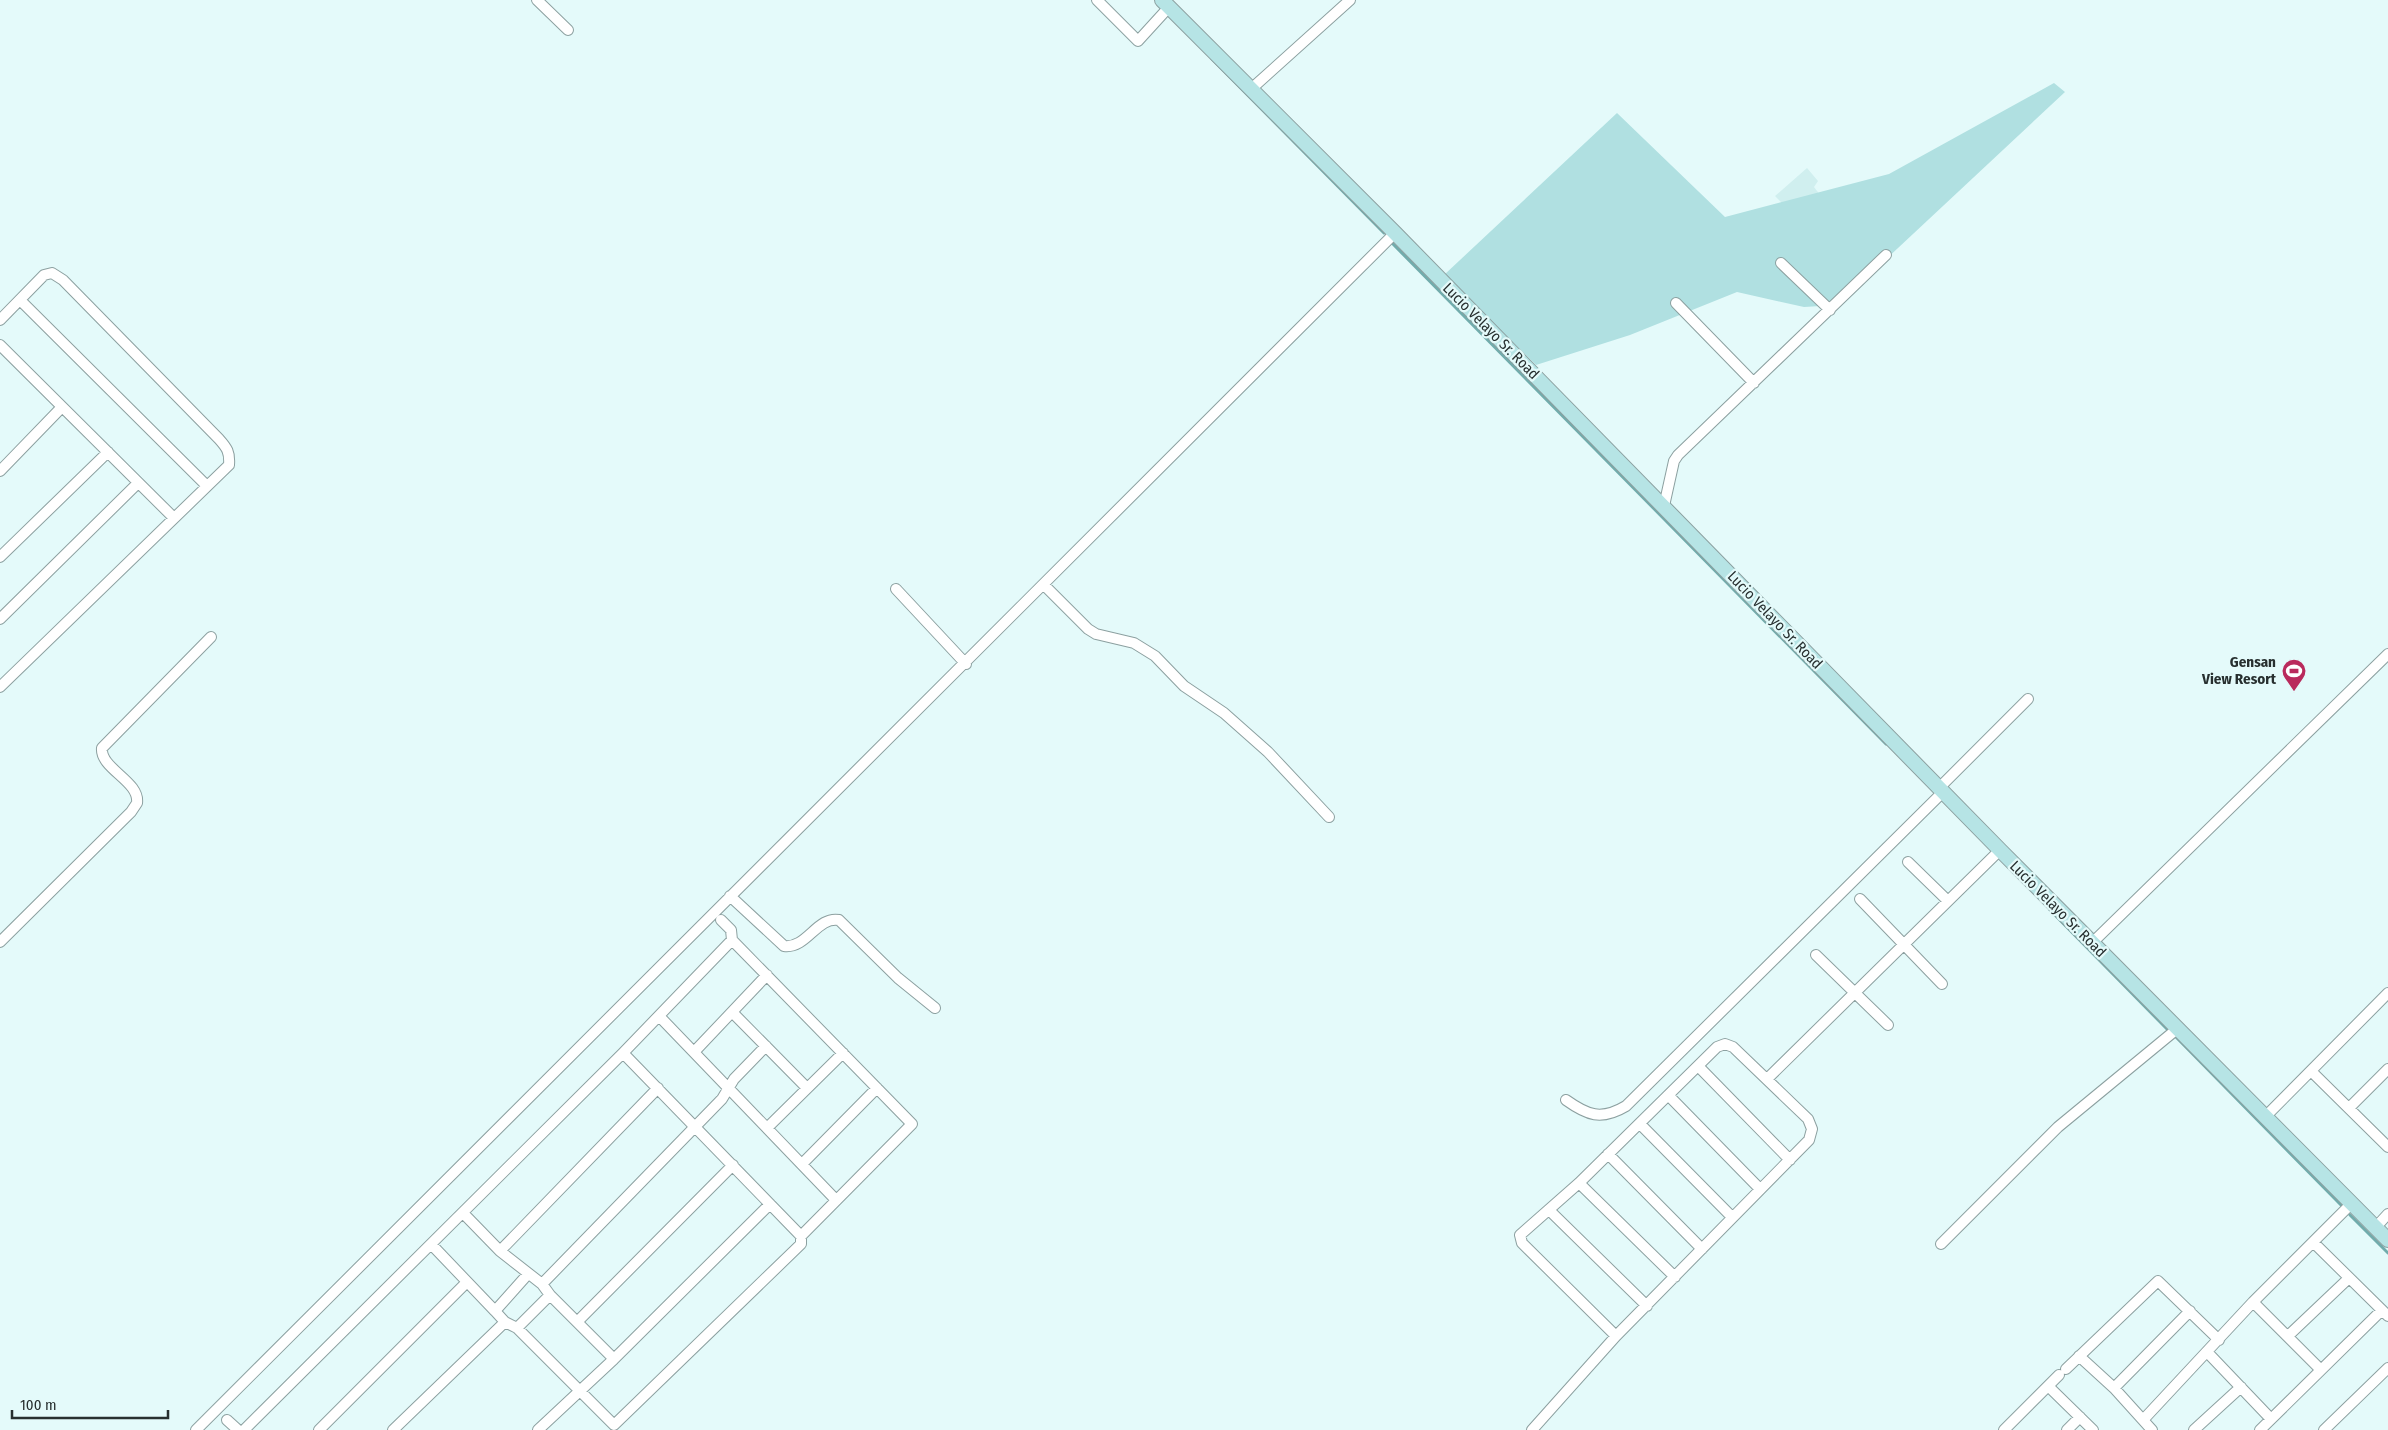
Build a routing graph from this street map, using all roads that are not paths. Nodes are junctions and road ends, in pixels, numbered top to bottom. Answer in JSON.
{"nodes":[{"id":1,"x":537,"y":0,"type":"edge"},
{"id":2,"x":1097,"y":0,"type":"edge"},
{"id":3,"x":1350,"y":0,"type":"edge"},
{"id":4,"x":1166,"y":4,"type":"edge"},
{"id":5,"x":568,"y":30,"type":"dead end"},
{"id":6,"x":1250,"y":90,"type":"junction"},
{"id":7,"x":1395,"y":234,"type":"junction"},
{"id":8,"x":1886,"y":255,"type":"dead end"},
{"id":9,"x":1781,"y":263,"type":"dead end"},
{"id":10,"x":20,"y":300,"type":"junction"},
{"id":11,"x":1676,"y":303,"type":"dead end"},
{"id":12,"x":1830,"y":310,"type":"junction"},
{"id":13,"x":0,"y":320,"type":"edge"},
{"id":14,"x":0,"y":345,"type":"edge"},
{"id":15,"x":1754,"y":383,"type":"junction"},
{"id":16,"x":62,"y":407,"type":"junction"},
{"id":17,"x":108,"y":452,"type":"junction"},
{"id":18,"x":0,"y":471,"type":"edge"},
{"id":19,"x":138,"y":483,"type":"junction"},
{"id":20,"x":207,"y":486,"type":"junction"},
{"id":21,"x":1664,"y":506,"type":"junction"},
{"id":22,"x":174,"y":518,"type":"junction"},
{"id":23,"x":0,"y":557,"type":"edge"},
{"id":24,"x":1045,"y":586,"type":"junction"},
{"id":25,"x":896,"y":589,"type":"dead end"},
{"id":26,"x":0,"y":619,"type":"edge"},
{"id":27,"x":211,"y":637,"type":"dead end"},
{"id":28,"x":2388,"y":654,"type":"edge"},
{"id":29,"x":966,"y":664,"type":"junction"},
{"id":30,"x":0,"y":687,"type":"edge"},
{"id":31,"x":2028,"y":699,"type":"dead end"},
{"id":32,"x":1940,"y":793,"type":"junction"},
{"id":33,"x":1329,"y":817,"type":"dead end"},
{"id":34,"x":1998,"y":852,"type":"junction"},
{"id":35,"x":1908,"y":862,"type":"dead end"},
{"id":36,"x":730,"y":896,"type":"junction"},
{"id":37,"x":1860,"y":898,"type":"dead end"},
{"id":38,"x":1948,"y":901,"type":"junction"},
{"id":39,"x":721,"y":920,"type":"dead end"},
{"id":40,"x":732,"y":940,"type":"junction"},
{"id":41,"x":0,"y":942,"type":"edge"},
{"id":42,"x":2092,"y":943,"type":"junction"},
{"id":43,"x":1904,"y":946,"type":"junction"},
{"id":44,"x":1816,"y":955,"type":"dead end"},
{"id":45,"x":767,"y":975,"type":"junction"},
{"id":46,"x":1942,"y":984,"type":"dead end"},
{"id":47,"x":1855,"y":993,"type":"junction"},
{"id":48,"x":2388,"y":994,"type":"edge"},
{"id":49,"x":935,"y":1008,"type":"dead end"},
{"id":50,"x":732,"y":1012,"type":"junction"},
{"id":51,"x":659,"y":1016,"type":"junction"},
{"id":52,"x":1888,"y":1025,"type":"dead end"},
{"id":53,"x":2177,"y":1029,"type":"junction"},
{"id":54,"x":766,"y":1046,"type":"junction"},
{"id":55,"x":694,"y":1052,"type":"junction"},
{"id":56,"x":623,"y":1053,"type":"junction"},
{"id":57,"x":843,"y":1053,"type":"junction"},
{"id":58,"x":1698,"y":1066,"type":"junction"},
{"id":59,"x":2388,"y":1069,"type":"edge"},
{"id":60,"x":2311,"y":1070,"type":"junction"},
{"id":61,"x":1767,"y":1079,"type":"junction"},
{"id":62,"x":658,"y":1088,"type":"junction"},
{"id":63,"x":807,"y":1088,"type":"junction"},
{"id":64,"x":877,"y":1088,"type":"junction"},
{"id":65,"x":729,"y":1089,"type":"junction"},
{"id":66,"x":1669,"y":1096,"type":"junction"},
{"id":67,"x":1566,"y":1100,"type":"dead end"},
{"id":68,"x":2349,"y":1108,"type":"junction"},
{"id":69,"x":2265,"y":1117,"type":"junction"},
{"id":70,"x":1640,"y":1124,"type":"junction"},
{"id":71,"x":695,"y":1127,"type":"junction"},
{"id":72,"x":767,"y":1128,"type":"junction"},
{"id":73,"x":2387,"y":1143,"type":"edge"},
{"id":74,"x":1608,"y":1154,"type":"junction"},
{"id":75,"x":1790,"y":1160,"type":"junction"},
{"id":76,"x":802,"y":1164,"type":"junction"},
{"id":77,"x":733,"y":1165,"type":"junction"},
{"id":78,"x":1579,"y":1183,"type":"junction"},
{"id":79,"x":1760,"y":1189,"type":"junction"},
{"id":80,"x":836,"y":1200,"type":"junction"},
{"id":81,"x":2352,"y":1203,"type":"junction"},
{"id":82,"x":770,"y":1204,"type":"junction"},
{"id":83,"x":1549,"y":1210,"type":"junction"},
{"id":84,"x":463,"y":1213,"type":"junction"},
{"id":85,"x":2388,"y":1214,"type":"edge"},
{"id":86,"x":1732,"y":1217,"type":"junction"},
{"id":87,"x":2376,"y":1227,"type":"junction"},
{"id":88,"x":801,"y":1236,"type":"junction"},
{"id":89,"x":2388,"y":1240,"type":"edge"},
{"id":90,"x":2314,"y":1243,"type":"junction"},
{"id":91,"x":431,"y":1244,"type":"junction"},
{"id":92,"x":1941,"y":1244,"type":"dead end"},
{"id":93,"x":1702,"y":1249,"type":"junction"},
{"id":94,"x":500,"y":1251,"type":"junction"},
{"id":95,"x":528,"y":1274,"type":"junction"},
{"id":96,"x":1675,"y":1277,"type":"junction"},
{"id":97,"x":2349,"y":1278,"type":"junction"},
{"id":98,"x":467,"y":1282,"type":"junction"},
{"id":99,"x":542,"y":1284,"type":"junction"},
{"id":100,"x":550,"y":1295,"type":"junction"},
{"id":101,"x":2253,"y":1302,"type":"junction"},
{"id":102,"x":1647,"y":1306,"type":"junction"},
{"id":103,"x":495,"y":1311,"type":"junction"},
{"id":104,"x":2190,"y":1311,"type":"junction"},
{"id":105,"x":2385,"y":1313,"type":"edge"},
{"id":106,"x":505,"y":1322,"type":"junction"},
{"id":107,"x":577,"y":1322,"type":"junction"},
{"id":108,"x":517,"y":1328,"type":"junction"},
{"id":109,"x":1616,"y":1336,"type":"junction"},
{"id":110,"x":2288,"y":1336,"type":"junction"},
{"id":111,"x":2219,"y":1340,"type":"junction"},
{"id":112,"x":2208,"y":1353,"type":"junction"},
{"id":113,"x":2079,"y":1356,"type":"junction"},
{"id":114,"x":614,"y":1359,"type":"junction"},
{"id":115,"x":2388,"y":1368,"type":"edge"},
{"id":116,"x":2320,"y":1369,"type":"junction"},
{"id":117,"x":2048,"y":1386,"type":"junction"},
{"id":118,"x":2241,"y":1387,"type":"junction"},
{"id":119,"x":2114,"y":1388,"type":"junction"},
{"id":120,"x":579,"y":1390,"type":"junction"},
{"id":121,"x":2080,"y":1416,"type":"junction"},
{"id":122,"x":2271,"y":1419,"type":"junction"},
{"id":123,"x":227,"y":1420,"type":"dead end"},
{"id":124,"x":2143,"y":1420,"type":"junction"},
{"id":125,"x":612,"y":1428,"type":"edge"},
{"id":126,"x":196,"y":1430,"type":"edge"},
{"id":127,"x":238,"y":1430,"type":"edge"},
{"id":128,"x":244,"y":1430,"type":"edge"},
{"id":129,"x":319,"y":1430,"type":"edge"},
{"id":130,"x":393,"y":1430,"type":"edge"},
{"id":131,"x":538,"y":1430,"type":"edge"},
{"id":132,"x":1532,"y":1430,"type":"edge"},
{"id":133,"x":2004,"y":1430,"type":"edge"},
{"id":134,"x":2067,"y":1430,"type":"edge"},
{"id":135,"x":2094,"y":1430,"type":"edge"},
{"id":136,"x":2152,"y":1430,"type":"edge"},
{"id":137,"x":2194,"y":1430,"type":"edge"},
{"id":138,"x":2260,"y":1430,"type":"edge"},
{"id":139,"x":2324,"y":1430,"type":"edge"}],
"edges":[{"from":1,"to":5,"type":"street"},
{"from":2,"to":4,"type":"street"},
{"from":3,"to":6,"type":"street"},
{"from":4,"to":6,"type":"main road","name":"Lucio Velayo Sr. Road"},
{"from":6,"to":7,"type":"main road","name":"Lucio Velayo Sr. Road"},
{"from":7,"to":21,"type":"main road","name":"Lucio Velayo Sr. Road"},
{"from":7,"to":24,"type":"street"},
{"from":8,"to":12,"type":"street"},
{"from":9,"to":12,"type":"street"},
{"from":10,"to":13,"type":"street"},
{"from":10,"to":20,"type":"street"},
{"from":10,"to":20,"type":"street"},
{"from":11,"to":15,"type":"street"},
{"from":12,"to":15,"type":"street"},
{"from":14,"to":16,"type":"street"},
{"from":15,"to":21,"type":"street"},
{"from":16,"to":17,"type":"street"},
{"from":16,"to":18,"type":"street"},
{"from":17,"to":19,"type":"street"},
{"from":17,"to":23,"type":"street"},
{"from":19,"to":22,"type":"street"},
{"from":19,"to":26,"type":"street"},
{"from":20,"to":22,"type":"street"},
{"from":21,"to":32,"type":"main road","name":"Lucio Velayo Sr. Road"},
{"from":22,"to":30,"type":"street"},
{"from":24,"to":29,"type":"street"},
{"from":24,"to":33,"type":"street"},
{"from":25,"to":29,"type":"street"},
{"from":27,"to":41,"type":"street"},
{"from":28,"to":42,"type":"street"},
{"from":29,"to":36,"type":"street"},
{"from":31,"to":32,"type":"street"},
{"from":32,"to":34,"type":"main road","name":"Lucio Velayo Sr. Road"},
{"from":32,"to":67,"type":"street"},
{"from":34,"to":38,"type":"street"},
{"from":34,"to":42,"type":"main road","name":"Lucio Velayo Sr. Road"},
{"from":35,"to":38,"type":"street"},
{"from":36,"to":49,"type":"street"},
{"from":36,"to":126,"type":"street"},
{"from":37,"to":43,"type":"street"},
{"from":38,"to":43,"type":"street"},
{"from":39,"to":40,"type":"street"},
{"from":40,"to":45,"type":"street"},
{"from":40,"to":51,"type":"street"},
{"from":42,"to":53,"type":"main road","name":"Lucio Velayo Sr. Road"},
{"from":43,"to":46,"type":"street"},
{"from":43,"to":47,"type":"street"},
{"from":44,"to":47,"type":"street"},
{"from":45,"to":50,"type":"street"},
{"from":45,"to":57,"type":"street"},
{"from":47,"to":52,"type":"street"},
{"from":47,"to":61,"type":"street"},
{"from":48,"to":60,"type":"street"},
{"from":50,"to":54,"type":"street"},
{"from":50,"to":55,"type":"street"},
{"from":51,"to":55,"type":"street"},
{"from":51,"to":56,"type":"street"},
{"from":53,"to":69,"type":"main road","name":"Lucio Velayo Sr. Road"},
{"from":53,"to":92,"type":"street"},
{"from":54,"to":63,"type":"street"},
{"from":54,"to":65,"type":"street"},
{"from":55,"to":65,"type":"street"},
{"from":56,"to":62,"type":"street"},
{"from":56,"to":84,"type":"street"},
{"from":57,"to":63,"type":"street"},
{"from":57,"to":64,"type":"street"},
{"from":58,"to":61,"type":"street"},
{"from":58,"to":66,"type":"street"},
{"from":58,"to":75,"type":"street"},
{"from":59,"to":68,"type":"street"},
{"from":60,"to":68,"type":"street"},
{"from":60,"to":69,"type":"street"},
{"from":61,"to":75,"type":"street"},
{"from":62,"to":71,"type":"street"},
{"from":62,"to":94,"type":"street"},
{"from":63,"to":72,"type":"street"},
{"from":64,"to":76,"type":"street"},
{"from":64,"to":80,"type":"street"},
{"from":65,"to":71,"type":"street"},
{"from":65,"to":72,"type":"street"},
{"from":66,"to":70,"type":"street"},
{"from":66,"to":79,"type":"street"},
{"from":68,"to":73,"type":"street"},
{"from":69,"to":81,"type":"main road","name":"Lucio Velayo Sr. Road"},
{"from":70,"to":74,"type":"street"},
{"from":70,"to":86,"type":"street"},
{"from":71,"to":77,"type":"street"},
{"from":71,"to":99,"type":"street"},
{"from":72,"to":76,"type":"street"},
{"from":74,"to":78,"type":"street"},
{"from":74,"to":93,"type":"street"},
{"from":75,"to":79,"type":"street"},
{"from":76,"to":80,"type":"street"},
{"from":77,"to":82,"type":"street"},
{"from":77,"to":107,"type":"street"},
{"from":78,"to":83,"type":"street"},
{"from":78,"to":96,"type":"street"},
{"from":79,"to":86,"type":"street"},
{"from":80,"to":88,"type":"street"},
{"from":81,"to":87,"type":"main road","name":"Lucio Velayo Sr. Road"},
{"from":81,"to":90,"type":"street"},
{"from":82,"to":88,"type":"street"},
{"from":82,"to":114,"type":"street"},
{"from":83,"to":102,"type":"street"},
{"from":83,"to":109,"type":"street"},
{"from":84,"to":91,"type":"street"},
{"from":84,"to":94,"type":"street"},
{"from":85,"to":87,"type":"street"},
{"from":86,"to":93,"type":"street"},
{"from":87,"to":89,"type":"main road","name":"Lucio Velayo Sr. Road"},
{"from":88,"to":125,"type":"street"},
{"from":90,"to":97,"type":"street"},
{"from":90,"to":101,"type":"street"},
{"from":91,"to":98,"type":"street"},
{"from":91,"to":128,"type":"street"},
{"from":93,"to":96,"type":"street"},
{"from":94,"to":95,"type":"street"},
{"from":95,"to":99,"type":"street"},
{"from":95,"to":103,"type":"street"},
{"from":96,"to":102,"type":"street"},
{"from":97,"to":105,"type":"street"},
{"from":97,"to":110,"type":"street"},
{"from":98,"to":103,"type":"street"},
{"from":98,"to":129,"type":"street"},
{"from":99,"to":100,"type":"street"},
{"from":100,"to":107,"type":"street"},
{"from":100,"to":108,"type":"street"},
{"from":101,"to":110,"type":"street"},
{"from":101,"to":111,"type":"street"},
{"from":102,"to":109,"type":"street"},
{"from":103,"to":106,"type":"street"},
{"from":104,"to":111,"type":"street"},
{"from":104,"to":113,"type":"street"},
{"from":104,"to":119,"type":"street"},
{"from":105,"to":116,"type":"street"},
{"from":106,"to":108,"type":"street"},
{"from":106,"to":130,"type":"street"},
{"from":107,"to":114,"type":"street"},
{"from":108,"to":120,"type":"street"},
{"from":109,"to":132,"type":"street"},
{"from":110,"to":116,"type":"street"},
{"from":111,"to":112,"type":"street"},
{"from":112,"to":118,"type":"street"},
{"from":112,"to":124,"type":"street"},
{"from":113,"to":117,"type":"street"},
{"from":113,"to":119,"type":"street"},
{"from":114,"to":120,"type":"street"},
{"from":115,"to":139,"type":"street"},
{"from":116,"to":122,"type":"street"},
{"from":117,"to":121,"type":"street"},
{"from":117,"to":133,"type":"street"},
{"from":118,"to":122,"type":"street"},
{"from":118,"to":137,"type":"street"},
{"from":119,"to":124,"type":"street"},
{"from":120,"to":125,"type":"street"},
{"from":120,"to":131,"type":"street"},
{"from":121,"to":134,"type":"street"},
{"from":121,"to":135,"type":"street"},
{"from":122,"to":138,"type":"street"},
{"from":123,"to":127,"type":"street"},
{"from":124,"to":136,"type":"street"}]}
